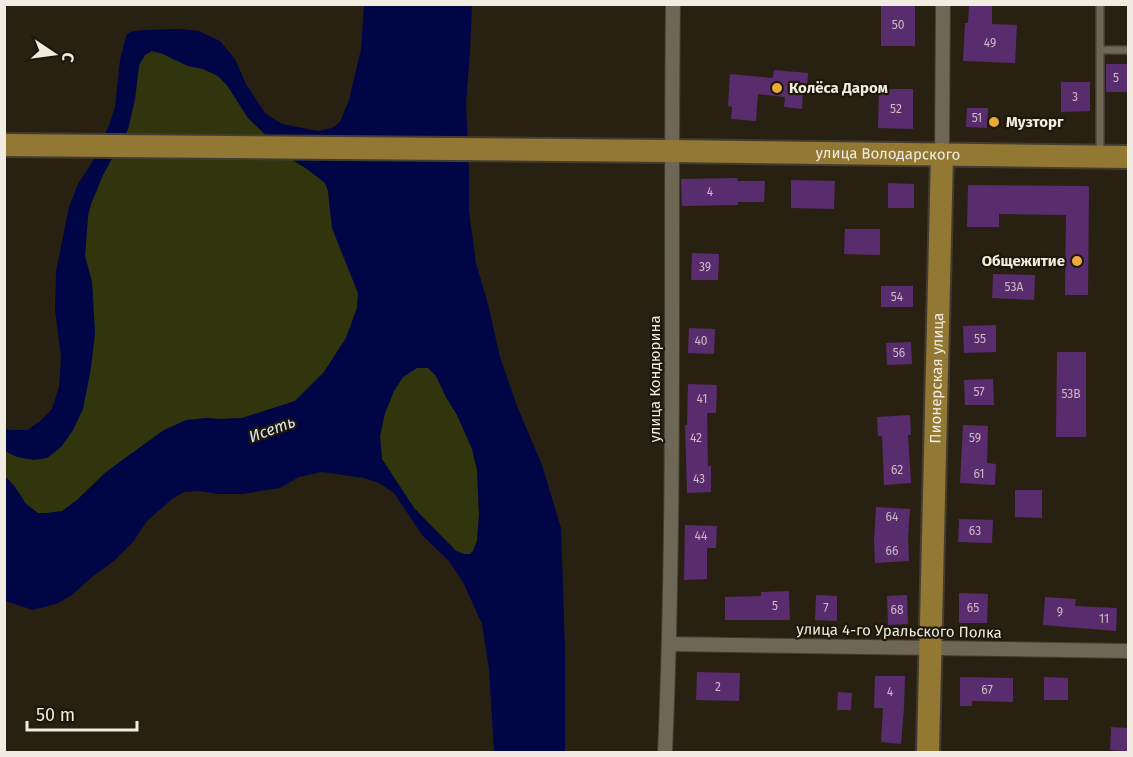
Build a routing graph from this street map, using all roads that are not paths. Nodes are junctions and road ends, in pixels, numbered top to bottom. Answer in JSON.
{"nodes":[{"id":1,"x":673,"y":4,"type":"edge"},
{"id":2,"x":943,"y":4,"type":"edge"},
{"id":3,"x":1100,"y":4,"type":"edge"},
{"id":4,"x":1100,"y":50,"type":"junction"},
{"id":5,"x":1128,"y":50,"type":"edge"},
{"id":6,"x":4,"y":145,"type":"edge"},
{"id":7,"x":671,"y":151,"type":"junction"},
{"id":8,"x":942,"y":154,"type":"junction"},
{"id":9,"x":1100,"y":156,"type":"junction"},
{"id":10,"x":1128,"y":157,"type":"edge"},
{"id":11,"x":670,"y":644,"type":"junction"},
{"id":12,"x":930,"y":648,"type":"junction"},
{"id":13,"x":1128,"y":651,"type":"edge"},
{"id":14,"x":665,"y":753,"type":"edge"},
{"id":15,"x":928,"y":753,"type":"edge"}],
"edges":[{"from":1,"to":7,"type":"street","name":"улица Кондюрина"},
{"from":2,"to":8,"type":"street","name":"Пионерская улица"},
{"from":3,"to":4,"type":"lane"},
{"from":4,"to":5,"type":"lane"},
{"from":4,"to":9,"type":"lane"},
{"from":6,"to":7,"type":"main road","name":"улица Володарского"},
{"from":7,"to":8,"type":"main road","name":"улица Володарского"},
{"from":7,"to":11,"type":"street","name":"улица Кондюрина"},
{"from":8,"to":9,"type":"main road","name":"улица Володарского"},
{"from":8,"to":12,"type":"main road","name":"Пионерская улица"},
{"from":9,"to":10,"type":"main road","name":"улица Володарского"},
{"from":11,"to":12,"type":"street","name":"улица 4-го Уральского Полка"},
{"from":11,"to":14,"type":"street","name":"улица Кондюрина"},
{"from":12,"to":13,"type":"street","name":"улица 4-го Уральского Полка"},
{"from":12,"to":15,"type":"main road","name":"Пионерская улица"}]}
